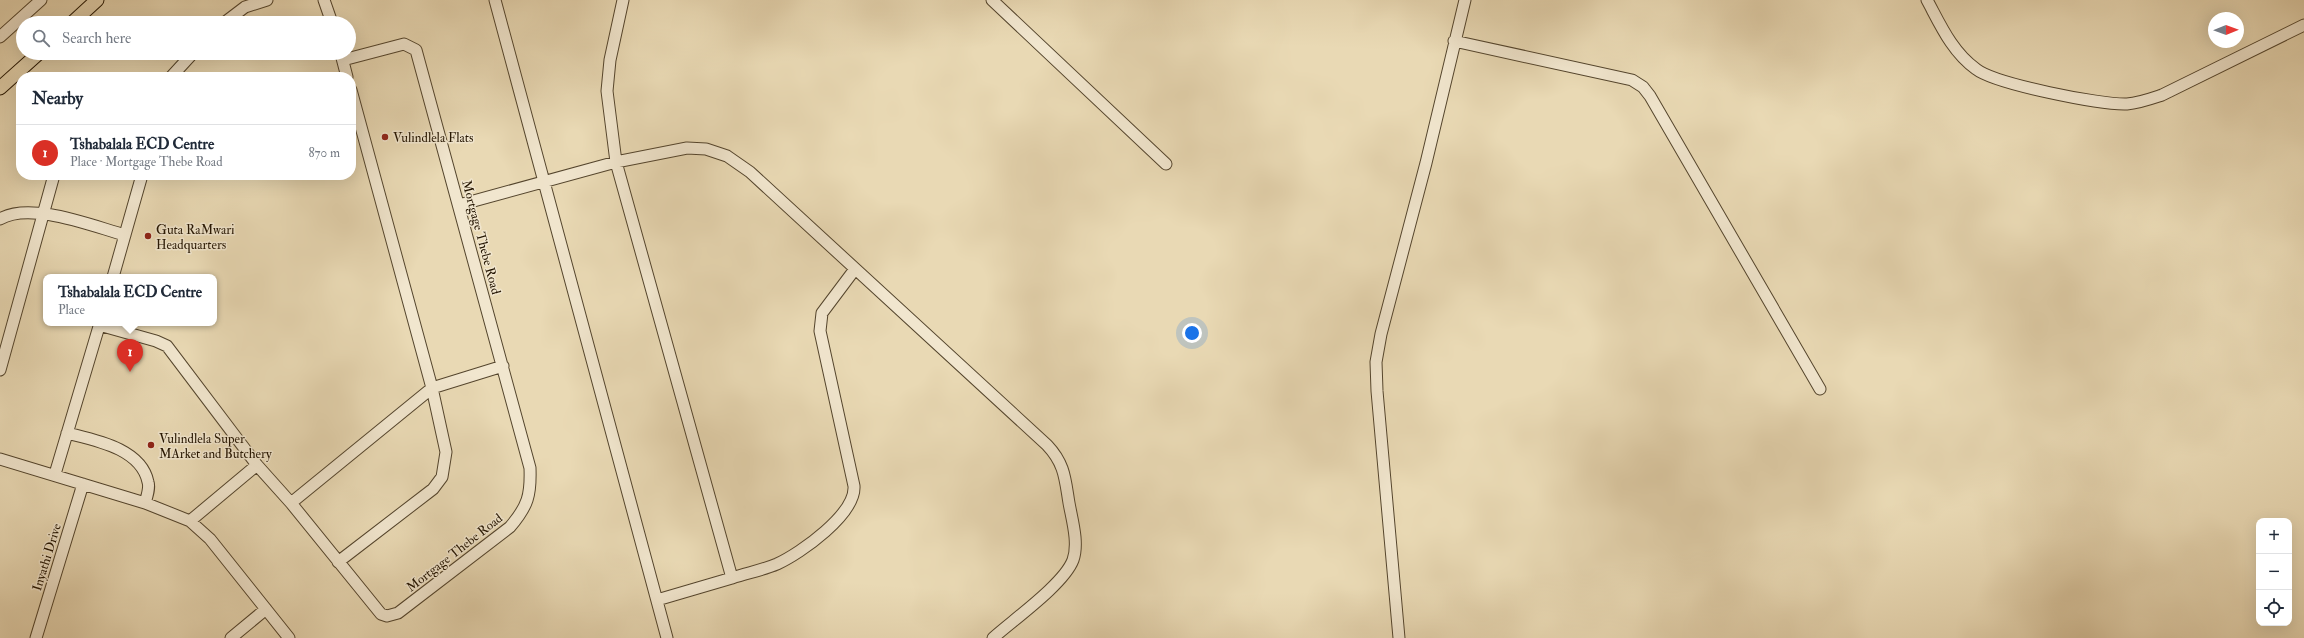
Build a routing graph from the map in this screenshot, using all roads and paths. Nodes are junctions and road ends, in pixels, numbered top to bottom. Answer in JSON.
{"nodes":[{"id":1,"x":41,"y":0,"type":"edge"},
{"id":2,"x":98,"y":0,"type":"edge"},
{"id":3,"x":267,"y":0,"type":"edge"},
{"id":4,"x":324,"y":0,"type":"edge"},
{"id":5,"x":495,"y":0,"type":"edge"},
{"id":6,"x":623,"y":0,"type":"edge"},
{"id":7,"x":992,"y":0,"type":"edge"},
{"id":8,"x":1465,"y":0,"type":"edge"},
{"id":9,"x":1926,"y":0,"type":"edge"},
{"id":10,"x":23,"y":16,"type":"edge"},
{"id":11,"x":80,"y":16,"type":"edge"},
{"id":12,"x":234,"y":16,"type":"edge"},
{"id":13,"x":330,"y":16,"type":"edge"},
{"id":14,"x":16,"y":23,"type":"edge"},
{"id":15,"x":2304,"y":26,"type":"edge"},
{"id":16,"x":0,"y":37,"type":"edge"},
{"id":17,"x":1454,"y":41,"type":"junction"},
{"id":18,"x":356,"y":54,"type":"edge"},
{"id":19,"x":31,"y":60,"type":"edge"},
{"id":20,"x":187,"y":60,"type":"edge"},
{"id":21,"x":343,"y":60,"type":"edge"},
{"id":22,"x":18,"y":72,"type":"edge"},
{"id":23,"x":176,"y":72,"type":"edge"},
{"id":24,"x":346,"y":72,"type":"edge"},
{"id":25,"x":16,"y":74,"type":"edge"},
{"id":26,"x":0,"y":88,"type":"edge"},
{"id":27,"x":356,"y":108,"type":"edge"},
{"id":28,"x":616,"y":162,"type":"junction"},
{"id":29,"x":1166,"y":164,"type":"dead end"},
{"id":30,"x":53,"y":180,"type":"edge"},
{"id":31,"x":141,"y":180,"type":"edge"},
{"id":32,"x":545,"y":182,"type":"junction"},
{"id":33,"x":459,"y":205,"type":"junction"},
{"id":34,"x":44,"y":213,"type":"junction"},
{"id":35,"x":0,"y":219,"type":"edge"},
{"id":36,"x":125,"y":235,"type":"junction"},
{"id":37,"x":855,"y":269,"type":"junction"},
{"id":38,"x":114,"y":274,"type":"edge"},
{"id":39,"x":98,"y":326,"type":"edge"},
{"id":40,"x":106,"y":326,"type":"edge"},
{"id":41,"x":503,"y":366,"type":"junction"},
{"id":42,"x":0,"y":370,"type":"edge"},
{"id":43,"x":432,"y":388,"type":"junction"},
{"id":44,"x":1820,"y":389,"type":"dead end"},
{"id":45,"x":67,"y":433,"type":"junction"},
{"id":46,"x":0,"y":459,"type":"edge"},
{"id":47,"x":258,"y":464,"type":"junction"},
{"id":48,"x":55,"y":474,"type":"junction"},
{"id":49,"x":83,"y":484,"type":"junction"},
{"id":50,"x":145,"y":503,"type":"junction"},
{"id":51,"x":291,"y":503,"type":"junction"},
{"id":52,"x":190,"y":522,"type":"junction"},
{"id":53,"x":338,"y":562,"type":"junction"},
{"id":54,"x":732,"y":578,"type":"junction"},
{"id":55,"x":658,"y":600,"type":"junction"},
{"id":56,"x":266,"y":609,"type":"junction"},
{"id":57,"x":38,"y":638,"type":"edge"},
{"id":58,"x":230,"y":638,"type":"edge"},
{"id":59,"x":289,"y":638,"type":"edge"},
{"id":60,"x":667,"y":638,"type":"edge"},
{"id":61,"x":993,"y":638,"type":"edge"},
{"id":62,"x":1399,"y":638,"type":"edge"}],
"edges":[{"from":1,"to":10,"type":"street"},
{"from":2,"to":11,"type":"main road"},
{"from":3,"to":12,"type":"street"},
{"from":4,"to":13,"type":"street"},
{"from":5,"to":32,"type":"street"},
{"from":6,"to":28,"type":"street"},
{"from":7,"to":29,"type":"street"},
{"from":8,"to":17,"type":"street"},
{"from":9,"to":15,"type":"street"},
{"from":14,"to":16,"type":"street"},
{"from":17,"to":44,"type":"street"},
{"from":17,"to":62,"type":"street"},
{"from":18,"to":33,"type":"street","name":"Mortgage Thebe Road"},
{"from":19,"to":22,"type":"main road"},
{"from":20,"to":23,"type":"street"},
{"from":21,"to":24,"type":"street"},
{"from":25,"to":26,"type":"main road"},
{"from":27,"to":43,"type":"street"},
{"from":28,"to":32,"type":"street"},
{"from":28,"to":37,"type":"street"},
{"from":28,"to":54,"type":"street"},
{"from":30,"to":34,"type":"street"},
{"from":31,"to":36,"type":"street"},
{"from":32,"to":33,"type":"street"},
{"from":32,"to":55,"type":"street"},
{"from":33,"to":41,"type":"street","name":"Mortgage Thebe Road"},
{"from":34,"to":35,"type":"street"},
{"from":34,"to":36,"type":"street"},
{"from":34,"to":42,"type":"street"},
{"from":36,"to":38,"type":"street"},
{"from":37,"to":54,"type":"street"},
{"from":37,"to":61,"type":"street"},
{"from":39,"to":45,"type":"street"},
{"from":40,"to":47,"type":"street","name":"Mortgage Thebe Road"},
{"from":41,"to":43,"type":"street"},
{"from":41,"to":53,"type":"street","name":"Mortgage Thebe Road"},
{"from":43,"to":51,"type":"street"},
{"from":43,"to":53,"type":"street"},
{"from":45,"to":48,"type":"street"},
{"from":45,"to":50,"type":"street"},
{"from":46,"to":48,"type":"street"},
{"from":47,"to":51,"type":"street","name":"Mortgage Thebe Road"},
{"from":47,"to":52,"type":"street"},
{"from":48,"to":49,"type":"street"},
{"from":49,"to":50,"type":"street"},
{"from":49,"to":57,"type":"street","name":"Inyathi Drive"},
{"from":50,"to":52,"type":"street"},
{"from":51,"to":53,"type":"street","name":"Mortgage Thebe Road"},
{"from":52,"to":56,"type":"street"},
{"from":54,"to":55,"type":"street"},
{"from":55,"to":60,"type":"street"},
{"from":56,"to":58,"type":"street"},
{"from":56,"to":59,"type":"street"}]}
